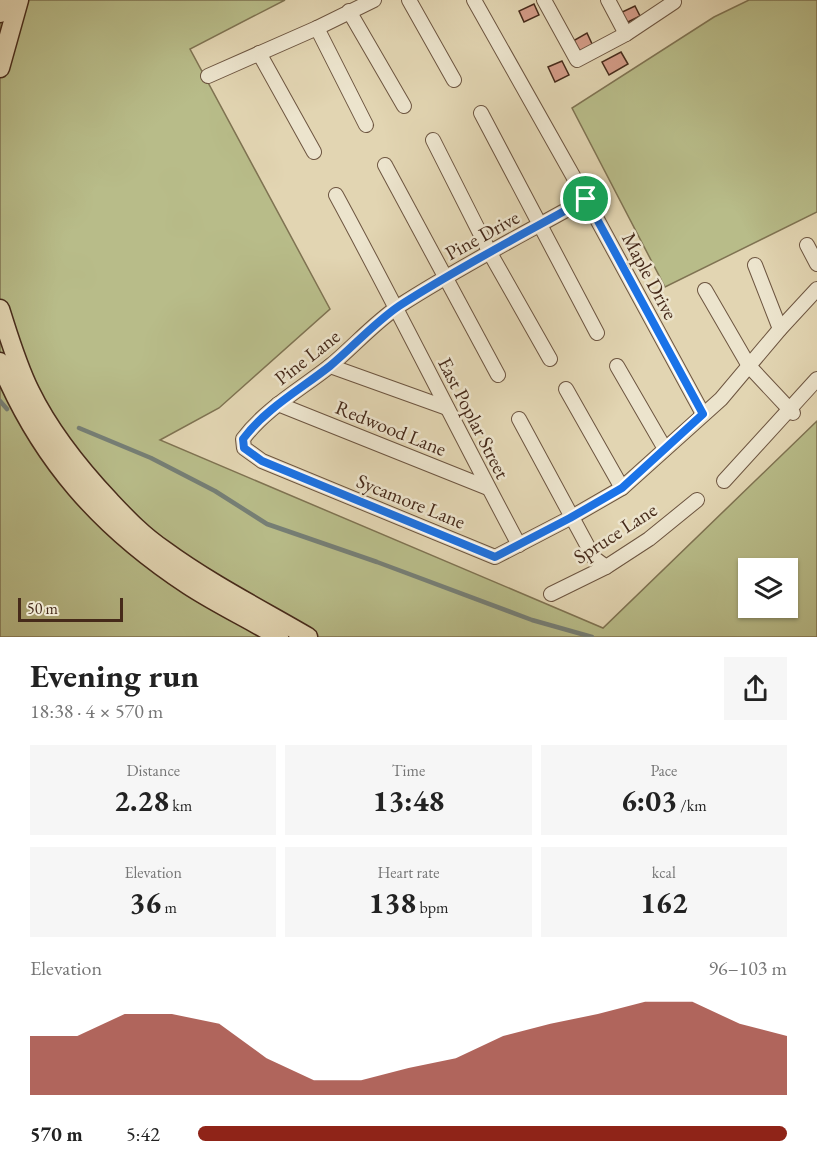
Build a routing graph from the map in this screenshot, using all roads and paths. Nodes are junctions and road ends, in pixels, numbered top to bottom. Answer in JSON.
{"nodes":[{"id":1,"x":4,"y":0,"type":"edge"},
{"id":2,"x":19,"y":0,"type":"edge"},
{"id":3,"x":374,"y":0,"type":"edge"},
{"id":4,"x":410,"y":0,"type":"edge"},
{"id":5,"x":474,"y":0,"type":"edge"},
{"id":6,"x":544,"y":0,"type":"edge"},
{"id":7,"x":608,"y":0,"type":"edge"},
{"id":8,"x":672,"y":0,"type":"edge"},
{"id":9,"x":349,"y":12,"type":"junction"},
{"id":10,"x":0,"y":13,"type":"edge"},
{"id":11,"x":317,"y":28,"type":"junction"},
{"id":12,"x":626,"y":34,"type":"junction"},
{"id":13,"x":259,"y":53,"type":"junction"},
{"id":14,"x":0,"y":68,"type":"edge"},
{"id":15,"x":208,"y":76,"type":"dead end"},
{"id":16,"x":454,"y":80,"type":"dead end"},
{"id":17,"x":404,"y":106,"type":"dead end"},
{"id":18,"x":481,"y":113,"type":"dead end"},
{"id":19,"x":366,"y":125,"type":"dead end"},
{"id":20,"x":433,"y":140,"type":"dead end"},
{"id":21,"x":314,"y":152,"type":"dead end"},
{"id":22,"x":385,"y":165,"type":"dead end"},
{"id":23,"x":336,"y":195,"type":"dead end"},
{"id":24,"x":586,"y":199,"type":"junction"},
{"id":25,"x":539,"y":225,"type":"junction"},
{"id":26,"x":807,"y":245,"type":"dead end"},
{"id":27,"x":490,"y":253,"type":"junction"},
{"id":28,"x":817,"y":264,"type":"edge"},
{"id":29,"x":755,"y":265,"type":"dead end"},
{"id":30,"x":446,"y":278,"type":"junction"},
{"id":31,"x":705,"y":290,"type":"dead end"},
{"id":32,"x":817,"y":290,"type":"edge"},
{"id":33,"x":397,"y":308,"type":"junction"},
{"id":34,"x":0,"y":309,"type":"edge"},
{"id":35,"x":780,"y":329,"type":"junction"},
{"id":36,"x":597,"y":333,"type":"dead end"},
{"id":37,"x":550,"y":359,"type":"dead end"},
{"id":38,"x":0,"y":362,"type":"edge"},
{"id":39,"x":330,"y":366,"type":"junction"},
{"id":40,"x":617,"y":366,"type":"dead end"},
{"id":41,"x":749,"y":366,"type":"junction"},
{"id":42,"x":498,"y":375,"type":"dead end"},
{"id":43,"x":817,"y":379,"type":"edge"},
{"id":44,"x":566,"y":389,"type":"dead end"},
{"id":45,"x":278,"y":404,"type":"junction"},
{"id":46,"x":447,"y":408,"type":"junction"},
{"id":47,"x":791,"y":411,"type":"junction"},
{"id":48,"x":703,"y":414,"type":"junction"},
{"id":49,"x":519,"y":419,"type":"dead end"},
{"id":50,"x":243,"y":439,"type":"joint"},
{"id":51,"x":665,"y":449,"type":"junction"},
{"id":52,"x":58,"y":454,"type":"junction"},
{"id":53,"x":724,"y":481,"type":"dead end"},
{"id":54,"x":488,"y":488,"type":"junction"},
{"id":55,"x":622,"y":488,"type":"junction"},
{"id":56,"x":697,"y":500,"type":"dead end"},
{"id":57,"x":570,"y":518,"type":"junction"},
{"id":58,"x":519,"y":545,"type":"junction"},
{"id":59,"x":606,"y":567,"type":"junction"},
{"id":60,"x":551,"y":594,"type":"dead end"},
{"id":61,"x":279,"y":637,"type":"edge"},
{"id":62,"x":308,"y":637,"type":"edge"}],
"edges":[{"from":1,"to":10,"type":"main road"},
{"from":2,"to":14,"type":"main road"},
{"from":3,"to":9,"type":"street"},
{"from":4,"to":16,"type":"street"},
{"from":5,"to":24,"type":"street","name":"Maple Drive"},
{"from":6,"to":12,"type":"street"},
{"from":7,"to":12,"type":"street"},
{"from":8,"to":12,"type":"street"},
{"from":9,"to":11,"type":"street"},
{"from":9,"to":17,"type":"street"},
{"from":11,"to":13,"type":"street"},
{"from":11,"to":19,"type":"street"},
{"from":13,"to":15,"type":"street"},
{"from":13,"to":21,"type":"street"},
{"from":18,"to":25,"type":"street"},
{"from":20,"to":27,"type":"street"},
{"from":22,"to":30,"type":"street"},
{"from":23,"to":33,"type":"street","name":"East Poplar Street"},
{"from":24,"to":25,"type":"street","name":"Pine Drive"},
{"from":24,"to":48,"type":"street","name":"Maple Drive"},
{"from":25,"to":27,"type":"street","name":"Pine Drive"},
{"from":25,"to":36,"type":"street"},
{"from":26,"to":28,"type":"street"},
{"from":27,"to":30,"type":"street","name":"Pine Drive"},
{"from":27,"to":37,"type":"street"},
{"from":29,"to":35,"type":"street"},
{"from":30,"to":33,"type":"street","name":"Pine Drive"},
{"from":30,"to":42,"type":"street"},
{"from":31,"to":41,"type":"street"},
{"from":32,"to":35,"type":"street","name":"Sycamore Lane"},
{"from":33,"to":39,"type":"street","name":"Pine Lane"},
{"from":33,"to":46,"type":"street","name":"East Poplar Street"},
{"from":34,"to":52,"type":"main road"},
{"from":35,"to":41,"type":"street","name":"Sycamore Lane"},
{"from":38,"to":52,"type":"main road"},
{"from":39,"to":45,"type":"street","name":"Pine Lane"},
{"from":39,"to":46,"type":"street"},
{"from":40,"to":51,"type":"street"},
{"from":41,"to":47,"type":"street"},
{"from":41,"to":48,"type":"street","name":"Sycamore Lane"},
{"from":43,"to":47,"type":"street"},
{"from":44,"to":55,"type":"street"},
{"from":45,"to":50,"type":"street","name":"Pine Lane"},
{"from":45,"to":54,"type":"street","name":"Redwood Lane"},
{"from":46,"to":54,"type":"street","name":"East Poplar Street"},
{"from":47,"to":53,"type":"street"},
{"from":48,"to":51,"type":"street","name":"Sycamore Lane"},
{"from":49,"to":57,"type":"street"},
{"from":50,"to":58,"type":"street","name":"Sycamore Lane"},
{"from":51,"to":55,"type":"street","name":"Sycamore Lane"},
{"from":52,"to":61,"type":"main road"},
{"from":52,"to":62,"type":"main road"},
{"from":54,"to":58,"type":"street","name":"East Poplar Street"},
{"from":55,"to":57,"type":"street","name":"Sycamore Lane"},
{"from":56,"to":59,"type":"street","name":"Spruce Lane"},
{"from":57,"to":58,"type":"street","name":"Sycamore Lane"},
{"from":57,"to":59,"type":"street"},
{"from":59,"to":60,"type":"street","name":"Spruce Lane"}]}
